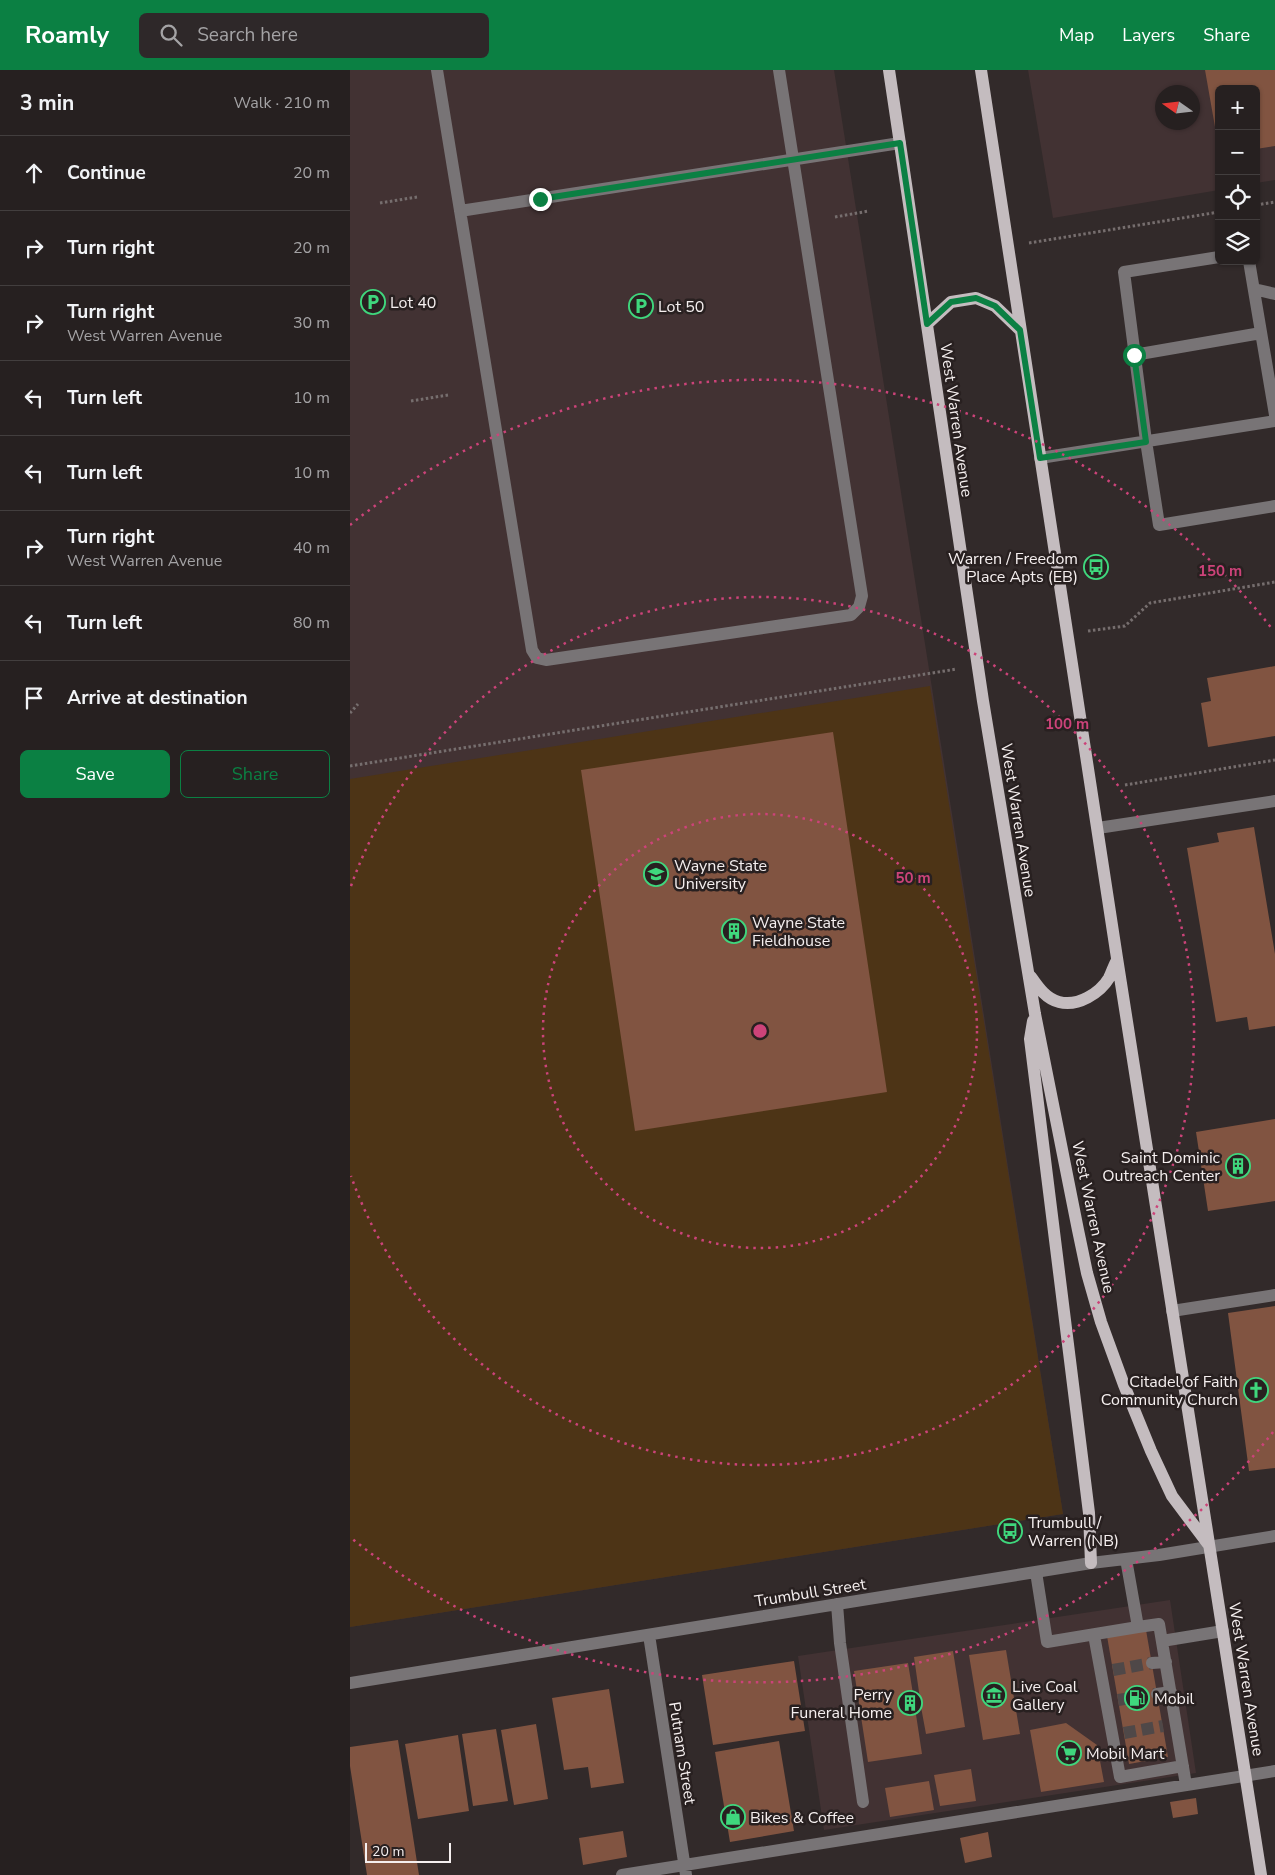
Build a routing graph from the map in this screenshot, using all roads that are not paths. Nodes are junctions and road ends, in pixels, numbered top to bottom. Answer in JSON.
{"nodes":[{"id":1,"x":437,"y":70,"type":"edge"},
{"id":2,"x":779,"y":70,"type":"edge"},
{"id":3,"x":889,"y":70,"type":"edge"},
{"id":4,"x":980,"y":70,"type":"edge"},
{"id":5,"x":900,"y":143,"type":"junction"},
{"id":6,"x":793,"y":160,"type":"junction"},
{"id":7,"x":460,"y":211,"type":"junction"},
{"id":8,"x":1215,"y":258,"type":"edge"},
{"id":9,"x":1250,"y":265,"type":"edge"},
{"id":10,"x":1254,"y":289,"type":"junction"},
{"id":11,"x":1275,"y":294,"type":"edge"},
{"id":12,"x":927,"y":324,"type":"junction"},
{"id":13,"x":1020,"y":330,"type":"junction"},
{"id":14,"x":1261,"y":333,"type":"junction"},
{"id":15,"x":1134,"y":355,"type":"junction"},
{"id":16,"x":1275,"y":416,"type":"edge"},
{"id":17,"x":1275,"y":421,"type":"edge"},
{"id":18,"x":1146,"y":442,"type":"junction"},
{"id":19,"x":1040,"y":458,"type":"junction"},
{"id":20,"x":1275,"y":506,"type":"edge"},
{"id":21,"x":1275,"y":801,"type":"edge"},
{"id":22,"x":1098,"y":828,"type":"junction"},
{"id":23,"x":1117,"y":958,"type":"junction"},
{"id":24,"x":1028,"y":973,"type":"junction"},
{"id":25,"x":1035,"y":1014,"type":"junction"},
{"id":26,"x":1275,"y":1295,"type":"edge"},
{"id":27,"x":1172,"y":1310,"type":"junction"},
{"id":28,"x":1275,"y":1536,"type":"edge"},
{"id":29,"x":1210,"y":1546,"type":"junction"},
{"id":30,"x":1126,"y":1559,"type":"junction"},
{"id":31,"x":1090,"y":1563,"type":"junction"},
{"id":32,"x":1036,"y":1572,"type":"junction"},
{"id":33,"x":837,"y":1604,"type":"junction"},
{"id":34,"x":1138,"y":1627,"type":"junction"},
{"id":35,"x":1223,"y":1631,"type":"junction"},
{"id":36,"x":649,"y":1635,"type":"junction"},
{"id":37,"x":1094,"y":1635,"type":"junction"},
{"id":38,"x":1162,"y":1641,"type":"junction"},
{"id":39,"x":1166,"y":1662,"type":"junction"},
{"id":40,"x":1152,"y":1664,"type":"tunnel mouth"},
{"id":41,"x":350,"y":1683,"type":"edge"},
{"id":42,"x":1171,"y":1692,"type":"junction"},
{"id":43,"x":1157,"y":1694,"type":"tunnel mouth"},
{"id":44,"x":1183,"y":1766,"type":"junction"},
{"id":45,"x":1275,"y":1771,"type":"edge"},
{"id":46,"x":1246,"y":1776,"type":"junction"},
{"id":47,"x":1186,"y":1785,"type":"junction"},
{"id":48,"x":862,"y":1802,"type":"dead end"},
{"id":49,"x":685,"y":1870,"type":"edge"},
{"id":50,"x":622,"y":1875,"type":"edge"},
{"id":51,"x":1261,"y":1875,"type":"edge"}],
"edges":[{"from":1,"to":7,"type":"street"},
{"from":2,"to":6,"type":"street"},
{"from":3,"to":5,"type":"main road","name":"West Warren Avenue"},
{"from":4,"to":13,"type":"main road","name":"West Warren Avenue"},
{"from":5,"to":6,"type":"street"},
{"from":5,"to":12,"type":"main road","name":"West Warren Avenue"},
{"from":6,"to":7,"type":"street"},
{"from":6,"to":7,"type":"street"},
{"from":8,"to":15,"type":"street"},
{"from":9,"to":10,"type":"street"},
{"from":10,"to":11,"type":"street"},
{"from":10,"to":14,"type":"street"},
{"from":12,"to":13,"type":"main road"},
{"from":12,"to":24,"type":"main road","name":"West Warren Avenue"},
{"from":13,"to":19,"type":"main road","name":"West Warren Avenue"},
{"from":14,"to":15,"type":"street"},
{"from":14,"to":16,"type":"street"},
{"from":15,"to":18,"type":"street"},
{"from":17,"to":18,"type":"street"},
{"from":18,"to":19,"type":"street"},
{"from":18,"to":20,"type":"street"},
{"from":19,"to":22,"type":"main road","name":"West Warren Avenue"},
{"from":21,"to":22,"type":"street"},
{"from":22,"to":23,"type":"main road","name":"West Warren Avenue"},
{"from":23,"to":24,"type":"main road"},
{"from":23,"to":27,"type":"main road","name":"West Warren Avenue"},
{"from":24,"to":25,"type":"main road","name":"West Warren Avenue"},
{"from":25,"to":29,"type":"main road","name":"West Warren Avenue"},
{"from":25,"to":31,"type":"main road"},
{"from":26,"to":27,"type":"street"},
{"from":27,"to":29,"type":"main road","name":"West Warren Avenue"},
{"from":28,"to":29,"type":"street","name":"Trumbull Street"},
{"from":29,"to":30,"type":"street","name":"Trumbull Street"},
{"from":29,"to":35,"type":"main road","name":"West Warren Avenue"},
{"from":30,"to":31,"type":"street","name":"Trumbull Street"},
{"from":30,"to":34,"type":"street"},
{"from":31,"to":32,"type":"street","name":"Trumbull Street"},
{"from":32,"to":33,"type":"street","name":"Trumbull Street"},
{"from":32,"to":37,"type":"street"},
{"from":33,"to":36,"type":"street","name":"Trumbull Street"},
{"from":33,"to":48,"type":"street"},
{"from":34,"to":37,"type":"street"},
{"from":34,"to":38,"type":"street"},
{"from":35,"to":38,"type":"street"},
{"from":35,"to":46,"type":"main road","name":"West Warren Avenue"},
{"from":36,"to":41,"type":"street","name":"Trumbull Street"},
{"from":36,"to":49,"type":"street","name":"Putnam Street"},
{"from":37,"to":44,"type":"street"},
{"from":38,"to":39,"type":"street"},
{"from":39,"to":40,"type":"street"},
{"from":39,"to":42,"type":"street"},
{"from":42,"to":43,"type":"street"},
{"from":42,"to":44,"type":"street"},
{"from":44,"to":47,"type":"street"},
{"from":45,"to":46,"type":"street"},
{"from":46,"to":47,"type":"street"},
{"from":46,"to":51,"type":"main road","name":"West Warren Avenue"},
{"from":47,"to":49,"type":"street"},
{"from":49,"to":50,"type":"street"}]}
